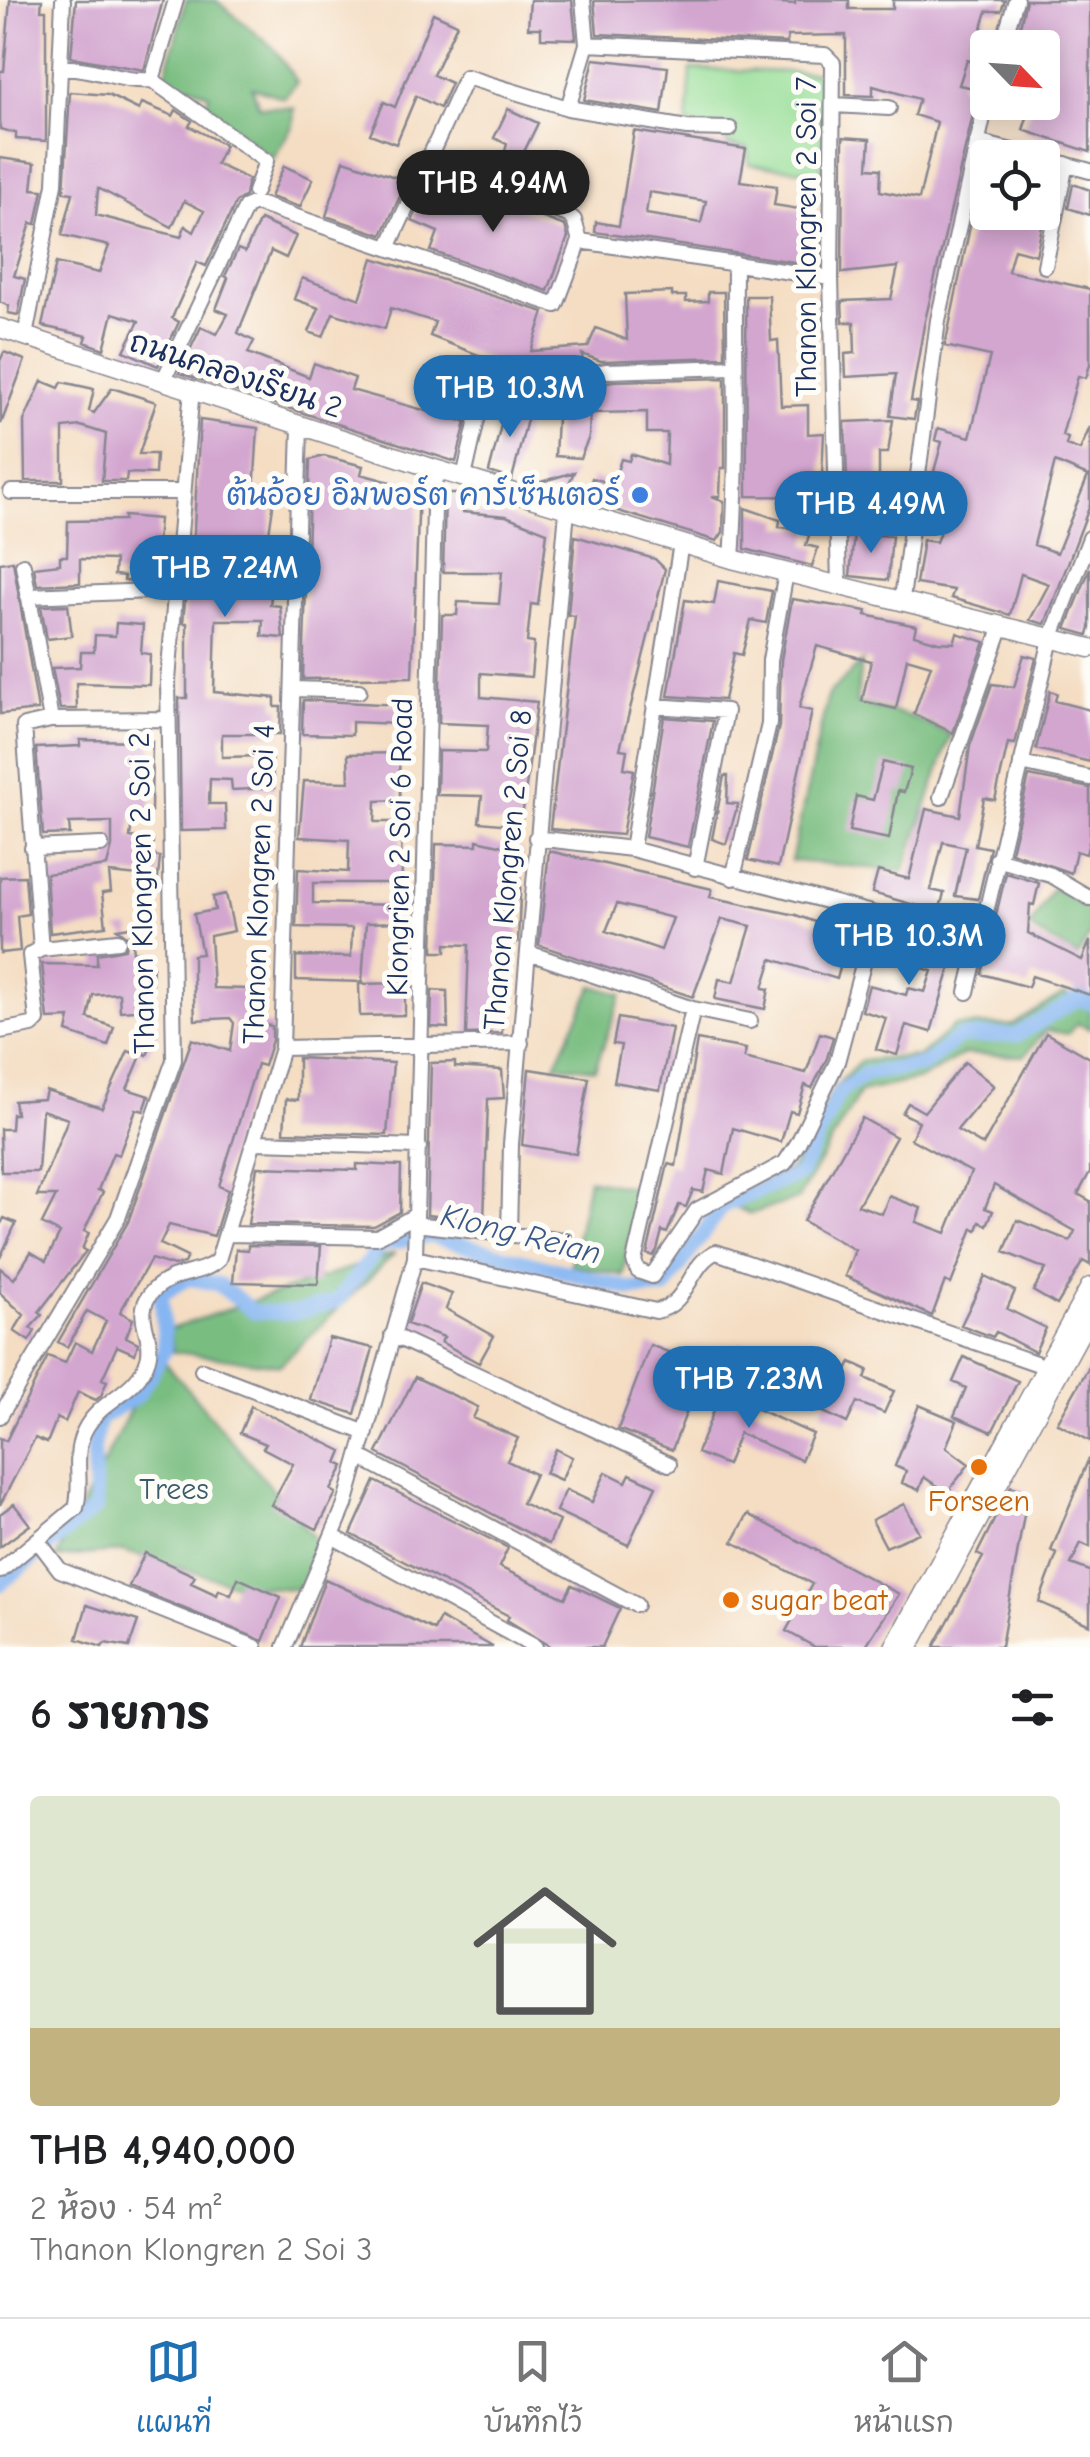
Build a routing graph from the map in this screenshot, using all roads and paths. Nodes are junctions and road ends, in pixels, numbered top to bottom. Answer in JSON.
{"nodes":[{"id":1,"x":63,"y":0,"type":"edge"},
{"id":2,"x":176,"y":0,"type":"edge"},
{"id":3,"x":582,"y":0,"type":"edge"},
{"id":4,"x":1016,"y":0,"type":"edge"},
{"id":5,"x":1006,"y":30,"type":"edge"},
{"id":6,"x":587,"y":44,"type":"junction"},
{"id":7,"x":61,"y":68,"type":"junction"},
{"id":8,"x":152,"y":80,"type":"junction"},
{"id":9,"x":834,"y":105,"type":"junction"},
{"id":10,"x":568,"y":108,"type":"junction"},
{"id":11,"x":889,"y":108,"type":"dead end"},
{"id":12,"x":730,"y":130,"type":"dead end"},
{"id":13,"x":426,"y":163,"type":"junction"},
{"id":14,"x":1060,"y":163,"type":"edge"},
{"id":15,"x":1066,"y":164,"type":"junction"},
{"id":16,"x":970,"y":170,"type":"edge"},
{"id":17,"x":1090,"y":171,"type":"edge"},
{"id":18,"x":255,"y":192,"type":"dead end"},
{"id":19,"x":580,"y":241,"type":"junction"},
{"id":20,"x":388,"y":248,"type":"junction"},
{"id":21,"x":736,"y":263,"type":"junction"},
{"id":22,"x":1045,"y":266,"type":"dead end"},
{"id":23,"x":830,"y":278,"type":"junction"},
{"id":24,"x":0,"y":328,"type":"edge"},
{"id":25,"x":25,"y":336,"type":"junction"},
{"id":26,"x":734,"y":367,"type":"junction"},
{"id":27,"x":164,"y":378,"type":"junction"},
{"id":28,"x":192,"y":388,"type":"junction"},
{"id":29,"x":300,"y":426,"type":"junction"},
{"id":30,"x":435,"y":469,"type":"junction"},
{"id":31,"x":464,"y":477,"type":"junction"},
{"id":32,"x":11,"y":492,"type":"dead end"},
{"id":33,"x":182,"y":492,"type":"junction"},
{"id":34,"x":567,"y":510,"type":"junction"},
{"id":35,"x":1090,"y":538,"type":"edge"},
{"id":36,"x":681,"y":544,"type":"junction"},
{"id":37,"x":732,"y":559,"type":"junction"},
{"id":38,"x":23,"y":565,"type":"dead end"},
{"id":39,"x":786,"y":572,"type":"junction"},
{"id":40,"x":840,"y":585,"type":"junction"},
{"id":41,"x":174,"y":590,"type":"junction"},
{"id":42,"x":28,"y":596,"type":"junction"},
{"id":43,"x":902,"y":599,"type":"junction"},
{"id":44,"x":1001,"y":628,"type":"junction"},
{"id":45,"x":1051,"y":639,"type":"junction"},
{"id":46,"x":1090,"y":648,"type":"edge"},
{"id":47,"x":294,"y":689,"type":"junction"},
{"id":48,"x":359,"y":692,"type":"dead end"},
{"id":49,"x":654,"y":706,"type":"junction"},
{"id":50,"x":168,"y":719,"type":"junction"},
{"id":51,"x":52,"y":720,"type":"junction"},
{"id":52,"x":1021,"y":762,"type":"junction"},
{"id":53,"x":1090,"y":778,"type":"edge"},
{"id":54,"x":941,"y":797,"type":"dead end"},
{"id":55,"x":536,"y":838,"type":"junction"},
{"id":56,"x":101,"y":845,"type":"dead end"},
{"id":57,"x":32,"y":848,"type":"junction"},
{"id":58,"x":632,"y":849,"type":"junction"},
{"id":59,"x":996,"y":858,"type":"junction"},
{"id":60,"x":694,"y":868,"type":"junction"},
{"id":61,"x":733,"y":878,"type":"junction"},
{"id":62,"x":1090,"y":898,"type":"edge"},
{"id":63,"x":876,"y":916,"type":"junction"},
{"id":64,"x":118,"y":941,"type":"dead end"},
{"id":65,"x":976,"y":941,"type":"junction"},
{"id":66,"x":41,"y":949,"type":"junction"},
{"id":67,"x":529,"y":953,"type":"junction"},
{"id":68,"x":967,"y":992,"type":"dead end"},
{"id":69,"x":693,"y":1009,"type":"junction"},
{"id":70,"x":750,"y":1021,"type":"dead end"},
{"id":71,"x":0,"y":1031,"type":"edge"},
{"id":72,"x":521,"y":1043,"type":"junction"},
{"id":73,"x":423,"y":1046,"type":"junction"},
{"id":74,"x":282,"y":1048,"type":"junction"},
{"id":75,"x":258,"y":1142,"type":"junction"},
{"id":76,"x":419,"y":1148,"type":"junction"},
{"id":77,"x":416,"y":1222,"type":"junction"},
{"id":78,"x":228,"y":1234,"type":"junction"},
{"id":79,"x":510,"y":1234,"type":"junction"},
{"id":80,"x":567,"y":1241,"type":"dead end"},
{"id":81,"x":415,"y":1256,"type":"junction"},
{"id":82,"x":1090,"y":1287,"type":"edge"},
{"id":83,"x":1090,"y":1315,"type":"edge"},
{"id":84,"x":392,"y":1334,"type":"junction"},
{"id":85,"x":1047,"y":1367,"type":"junction"},
{"id":86,"x":202,"y":1370,"type":"dead end"},
{"id":87,"x":0,"y":1416,"type":"edge"},
{"id":88,"x":366,"y":1432,"type":"junction"},
{"id":89,"x":360,"y":1457,"type":"junction"},
{"id":90,"x":669,"y":1464,"type":"dead end"},
{"id":91,"x":332,"y":1536,"type":"junction"},
{"id":92,"x":39,"y":1543,"type":"junction"},
{"id":93,"x":0,"y":1571,"type":"edge"},
{"id":94,"x":636,"y":1605,"type":"dead end"},
{"id":95,"x":255,"y":1647,"type":"edge"},
{"id":96,"x":285,"y":1647,"type":"edge"},
{"id":97,"x":535,"y":1647,"type":"edge"},
{"id":98,"x":894,"y":1647,"type":"edge"},
{"id":99,"x":910,"y":1647,"type":"edge"}],
"edges":[{"from":1,"to":7,"type":"street"},
{"from":2,"to":8,"type":"street"},
{"from":3,"to":6,"type":"street"},
{"from":4,"to":5,"type":"street"},
{"from":6,"to":9,"type":"street","name":"Thanon Klongren 2 Soi 7"},
{"from":6,"to":10,"type":"street"},
{"from":7,"to":8,"type":"street"},
{"from":7,"to":25,"type":"street"},
{"from":8,"to":18,"type":"street"},
{"from":9,"to":11,"type":"street"},
{"from":9,"to":23,"type":"street","name":"Thanon Klongren 2 Soi 7"},
{"from":10,"to":12,"type":"street"},
{"from":10,"to":13,"type":"street"},
{"from":13,"to":19,"type":"street"},
{"from":13,"to":20,"type":"street"},
{"from":14,"to":15,"type":"street"},
{"from":15,"to":17,"type":"street"},
{"from":15,"to":22,"type":"street"},
{"from":16,"to":43,"type":"street"},
{"from":19,"to":20,"type":"street"},
{"from":19,"to":21,"type":"street"},
{"from":20,"to":27,"type":"street"},
{"from":21,"to":23,"type":"street"},
{"from":21,"to":26,"type":"street"},
{"from":23,"to":40,"type":"street","name":"Thanon Klongren 2 Soi 7"},
{"from":24,"to":25,"type":"street","name":"ถนนคลองเรียน 2"},
{"from":25,"to":27,"type":"street","name":"ถนนคลองเรียน 2"},
{"from":26,"to":31,"type":"street"},
{"from":26,"to":37,"type":"street"},
{"from":27,"to":28,"type":"street","name":"ถนนคลองเรียน 2"},
{"from":28,"to":29,"type":"street","name":"ถนนคลองเรียน 2"},
{"from":28,"to":33,"type":"street","name":"Thanon Klongren 2 Soi 2"},
{"from":29,"to":30,"type":"street","name":"ถนนคลองเรียน 2"},
{"from":29,"to":47,"type":"street","name":"Thanon Klongren 2 Soi 4"},
{"from":30,"to":31,"type":"street","name":"ถนนคลองเรียน 2"},
{"from":30,"to":73,"type":"street","name":"Klongrien 2 Soi 6 Road"},
{"from":31,"to":34,"type":"street","name":"ถนนคลองเรียน 2"},
{"from":32,"to":33,"type":"street"},
{"from":33,"to":41,"type":"street","name":"Thanon Klongren 2 Soi 2"},
{"from":34,"to":36,"type":"street","name":"ถนนคลองเรียน 2"},
{"from":34,"to":55,"type":"street","name":"Thanon Klongren 2 Soi 8"},
{"from":35,"to":45,"type":"street"},
{"from":36,"to":37,"type":"street","name":"ถนนคลองเรียน 2"},
{"from":36,"to":49,"type":"street"},
{"from":37,"to":39,"type":"street","name":"ถนนคลองเรียน 2"},
{"from":38,"to":42,"type":"street"},
{"from":39,"to":40,"type":"street","name":"ถนนคลองเรียน 2"},
{"from":39,"to":61,"type":"street"},
{"from":40,"to":43,"type":"street","name":"ถนนคลองเรียน 2"},
{"from":41,"to":42,"type":"street"},
{"from":41,"to":50,"type":"street","name":"Thanon Klongren 2 Soi 2"},
{"from":42,"to":51,"type":"street"},
{"from":43,"to":44,"type":"street","name":"ถนนคลองเรียน 2"},
{"from":44,"to":45,"type":"street","name":"ถนนคลองเรียน 2"},
{"from":44,"to":54,"type":"street"},
{"from":45,"to":46,"type":"street","name":"ถนนคลองเรียน 2"},
{"from":45,"to":52,"type":"street"},
{"from":47,"to":48,"type":"street"},
{"from":47,"to":74,"type":"street","name":"Thanon Klongren 2 Soi 4"},
{"from":49,"to":58,"type":"street"},
{"from":49,"to":60,"type":"street"},
{"from":50,"to":51,"type":"street"},
{"from":50,"to":87,"type":"street","name":"Thanon Klongren 2 Soi 2"},
{"from":51,"to":57,"type":"street"},
{"from":52,"to":53,"type":"street"},
{"from":52,"to":59,"type":"street"},
{"from":55,"to":58,"type":"street"},
{"from":55,"to":67,"type":"street","name":"Thanon Klongren 2 Soi 8"},
{"from":56,"to":57,"type":"street"},
{"from":57,"to":66,"type":"street"},
{"from":58,"to":60,"type":"street"},
{"from":59,"to":62,"type":"street"},
{"from":59,"to":65,"type":"street"},
{"from":60,"to":61,"type":"street"},
{"from":61,"to":63,"type":"street"},
{"from":63,"to":65,"type":"street"},
{"from":63,"to":69,"type":"street"},
{"from":64,"to":66,"type":"street"},
{"from":65,"to":68,"type":"street"},
{"from":66,"to":71,"type":"street"},
{"from":67,"to":69,"type":"street"},
{"from":67,"to":72,"type":"street","name":"Thanon Klongren 2 Soi 8"},
{"from":69,"to":70,"type":"street"},
{"from":72,"to":73,"type":"street"},
{"from":72,"to":79,"type":"street","name":"Thanon Klongren 2 Soi 8"},
{"from":73,"to":74,"type":"street"},
{"from":73,"to":76,"type":"street","name":"Klongrien 2 Soi 6 Road"},
{"from":74,"to":75,"type":"street","name":"Thanon Klongren 2 Soi 4"},
{"from":75,"to":76,"type":"street"},
{"from":75,"to":78,"type":"street","name":"Thanon Klongren 2 Soi 4"},
{"from":76,"to":77,"type":"street","name":"Klongrien 2 Soi 6 Road"},
{"from":77,"to":78,"type":"street"},
{"from":77,"to":79,"type":"street"},
{"from":77,"to":81,"type":"street","name":"Klongrien 2 Soi 6 Road"},
{"from":78,"to":92,"type":"street","name":"Thanon Klongren 2 Soi 4"},
{"from":79,"to":80,"type":"street"},
{"from":81,"to":84,"type":"street","name":"Klongrien 2 Soi 6 Road"},
{"from":81,"to":85,"type":"street"},
{"from":82,"to":85,"type":"street"},
{"from":83,"to":99,"type":"street"},
{"from":84,"to":88,"type":"street","name":"Klongrien 2 Soi 6 Road"},
{"from":84,"to":90,"type":"street"},
{"from":85,"to":98,"type":"street"},
{"from":86,"to":88,"type":"street"},
{"from":88,"to":89,"type":"street","name":"Klongrien 2 Soi 6 Road"},
{"from":89,"to":91,"type":"street","name":"Klongrien 2 Soi 6 Road"},
{"from":89,"to":94,"type":"street"},
{"from":91,"to":96,"type":"street","name":"Klongrien 2 Soi 6 Road"},
{"from":91,"to":97,"type":"street"},
{"from":92,"to":93,"type":"street"},
{"from":92,"to":95,"type":"street"}]}
